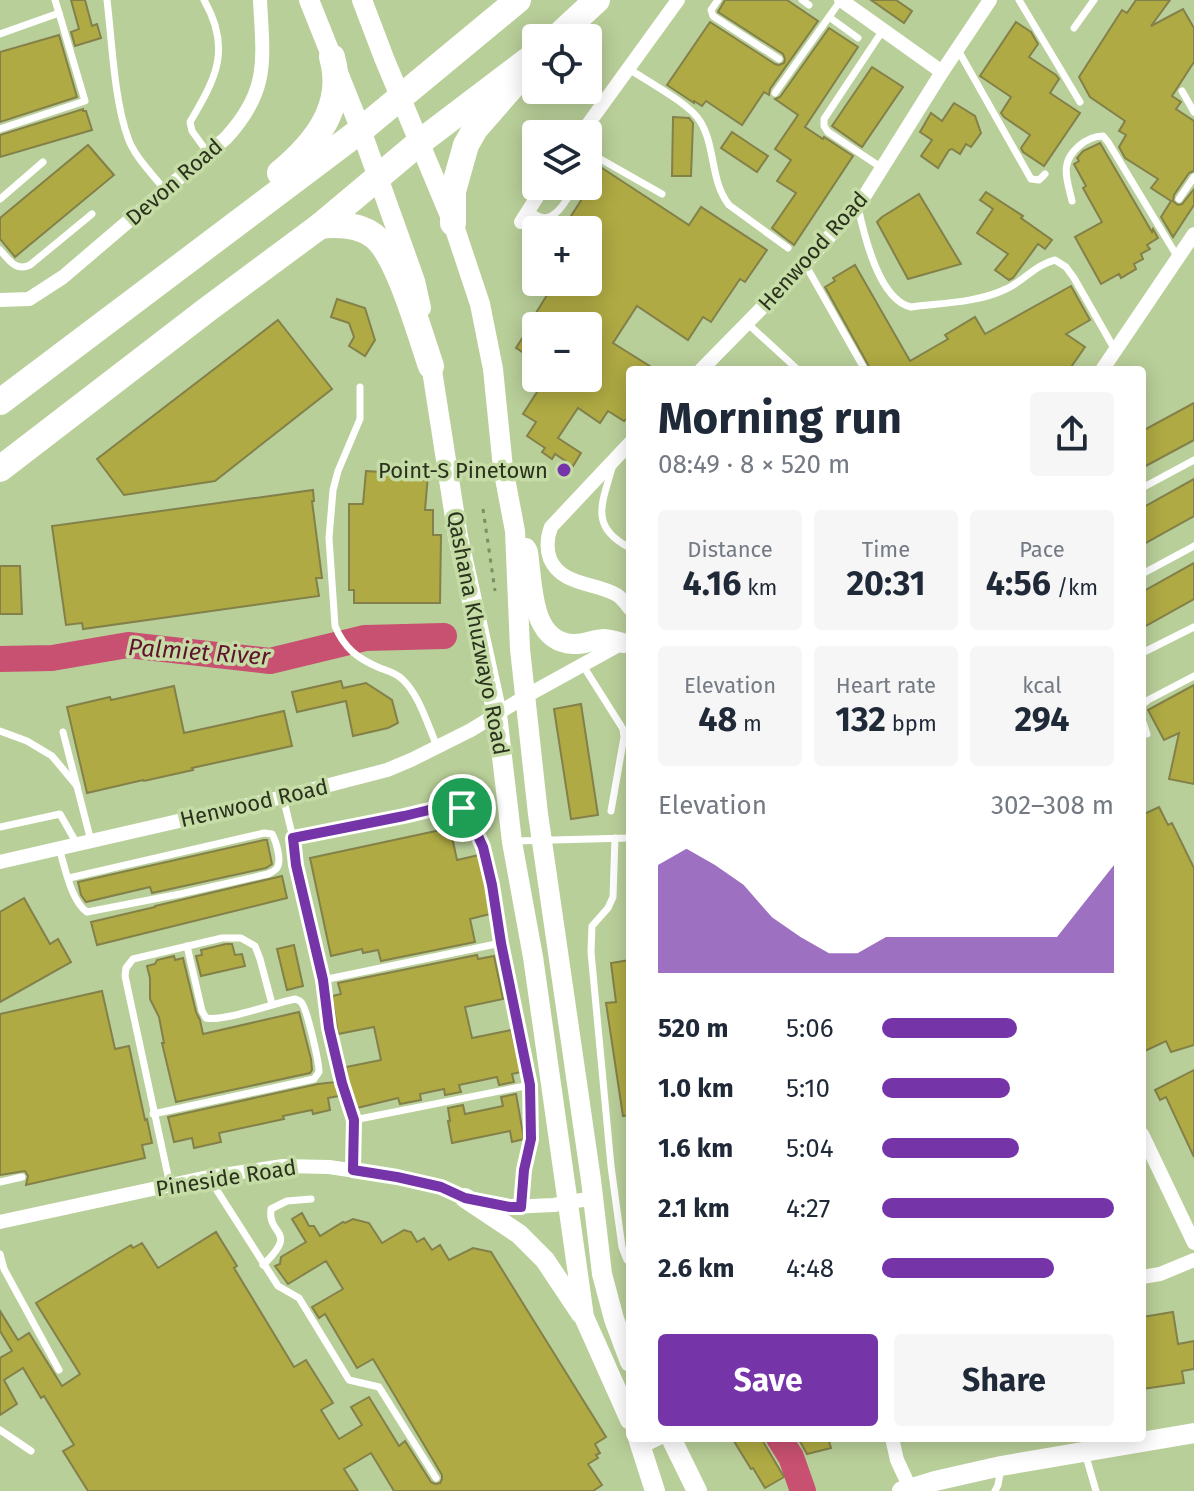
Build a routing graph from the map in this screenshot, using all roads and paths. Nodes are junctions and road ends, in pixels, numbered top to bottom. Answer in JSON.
{"nodes":[{"id":1,"x":55,"y":0,"type":"edge"},
{"id":2,"x":107,"y":0,"type":"edge"},
{"id":3,"x":204,"y":0,"type":"edge"},
{"id":4,"x":260,"y":0,"type":"edge"},
{"id":5,"x":309,"y":0,"type":"edge"},
{"id":6,"x":362,"y":0,"type":"edge"},
{"id":7,"x":518,"y":0,"type":"edge"},
{"id":8,"x":597,"y":0,"type":"edge"},
{"id":9,"x":678,"y":0,"type":"edge"},
{"id":10,"x":718,"y":0,"type":"edge"},
{"id":11,"x":841,"y":0,"type":"edge"},
{"id":12,"x":990,"y":0,"type":"edge"},
{"id":13,"x":1019,"y":0,"type":"edge"},
{"id":14,"x":1094,"y":0,"type":"edge"},
{"id":15,"x":59,"y":13,"type":"junction"},
{"id":16,"x":829,"y":17,"type":"junction"},
{"id":17,"x":571,"y":24,"type":"edge"},
{"id":18,"x":1074,"y":28,"type":"dead end"},
{"id":19,"x":883,"y":30,"type":"junction"},
{"id":20,"x":0,"y":34,"type":"edge"},
{"id":21,"x":858,"y":38,"type":"dead end"},
{"id":22,"x":957,"y":48,"type":"junction"},
{"id":23,"x":332,"y":57,"type":"junction"},
{"id":24,"x":779,"y":59,"type":"dead end"},
{"id":25,"x":522,"y":67,"type":"edge"},
{"id":26,"x":629,"y":69,"type":"junction"},
{"id":27,"x":942,"y":72,"type":"junction"},
{"id":28,"x":522,"y":74,"type":"edge"},
{"id":29,"x":1182,"y":91,"type":"dead end"},
{"id":30,"x":775,"y":93,"type":"dead end"},
{"id":31,"x":401,"y":97,"type":"junction"},
{"id":32,"x":1080,"y":102,"type":"dead end"},
{"id":33,"x":1194,"y":112,"type":"edge"},
{"id":34,"x":591,"y":120,"type":"edge"},
{"id":35,"x":0,"y":129,"type":"edge"},
{"id":36,"x":361,"y":130,"type":"junction"},
{"id":37,"x":420,"y":142,"type":"junction"},
{"id":38,"x":208,"y":153,"type":"junction"},
{"id":39,"x":602,"y":160,"type":"edge"},
{"id":40,"x":43,"y":162,"type":"dead end"},
{"id":41,"x":882,"y":168,"type":"junction"},
{"id":42,"x":1045,"y":174,"type":"dead end"},
{"id":43,"x":378,"y":177,"type":"junction"},
{"id":44,"x":1194,"y":177,"type":"edge"},
{"id":45,"x":165,"y":190,"type":"junction"},
{"id":46,"x":662,"y":194,"type":"dead end"},
{"id":47,"x":0,"y":199,"type":"edge"},
{"id":48,"x":1179,"y":199,"type":"dead end"},
{"id":49,"x":535,"y":200,"type":"edge"},
{"id":50,"x":565,"y":200,"type":"edge"},
{"id":51,"x":1072,"y":201,"type":"dead end"},
{"id":52,"x":858,"y":205,"type":"junction"},
{"id":53,"x":92,"y":214,"type":"dead end"},
{"id":54,"x":524,"y":216,"type":"edge"},
{"id":55,"x":552,"y":216,"type":"edge"},
{"id":56,"x":453,"y":223,"type":"junction"},
{"id":57,"x":320,"y":226,"type":"junction"},
{"id":58,"x":1194,"y":234,"type":"edge"},
{"id":59,"x":788,"y":248,"type":"dead end"},
{"id":60,"x":0,"y":250,"type":"edge"},
{"id":61,"x":1178,"y":258,"type":"junction"},
{"id":62,"x":805,"y":264,"type":"junction"},
{"id":63,"x":172,"y":273,"type":"junction"},
{"id":64,"x":0,"y":300,"type":"edge"},
{"id":65,"x":747,"y":323,"type":"junction"},
{"id":66,"x":1115,"y":350,"type":"junction"},
{"id":67,"x":431,"y":366,"type":"junction"},
{"id":68,"x":705,"y":366,"type":"edge"},
{"id":69,"x":794,"y":366,"type":"edge"},
{"id":70,"x":863,"y":366,"type":"edge"},
{"id":71,"x":1105,"y":366,"type":"edge"},
{"id":72,"x":360,"y":387,"type":"dead end"},
{"id":73,"x":0,"y":402,"type":"edge"},
{"id":74,"x":626,"y":447,"type":"edge"},
{"id":75,"x":615,"y":459,"type":"junction"},
{"id":76,"x":1194,"y":460,"type":"edge"},
{"id":77,"x":0,"y":469,"type":"edge"},
{"id":78,"x":1146,"y":486,"type":"edge"},
{"id":79,"x":483,"y":509,"type":"dead end"},
{"id":80,"x":515,"y":531,"type":"junction"},
{"id":81,"x":626,"y":546,"type":"edge"},
{"id":82,"x":1194,"y":546,"type":"edge"},
{"id":83,"x":1146,"y":572,"type":"edge"},
{"id":84,"x":495,"y":591,"type":"dead end"},
{"id":85,"x":626,"y":604,"type":"edge"},
{"id":86,"x":1194,"y":627,"type":"edge"},
{"id":87,"x":626,"y":641,"type":"edge"},
{"id":88,"x":1146,"y":651,"type":"edge"},
{"id":89,"x":582,"y":664,"type":"junction"},
{"id":90,"x":1194,"y":676,"type":"edge"},
{"id":91,"x":526,"y":696,"type":"junction"},
{"id":92,"x":1146,"y":702,"type":"edge"},
{"id":93,"x":497,"y":714,"type":"junction"},
{"id":94,"x":0,"y":731,"type":"edge"},
{"id":95,"x":1146,"y":731,"type":"edge"},
{"id":96,"x":63,"y":732,"type":"dead end"},
{"id":97,"x":1147,"y":734,"type":"dead end"},
{"id":98,"x":437,"y":746,"type":"junction"},
{"id":99,"x":78,"y":787,"type":"junction"},
{"id":100,"x":283,"y":797,"type":"junction"},
{"id":101,"x":611,"y":811,"type":"dead end"},
{"id":102,"x":0,"y":827,"type":"edge"},
{"id":103,"x":293,"y":838,"type":"junction"},
{"id":104,"x":615,"y":838,"type":"junction"},
{"id":105,"x":626,"y":838,"type":"edge"},
{"id":106,"x":542,"y":840,"type":"junction"},
{"id":107,"x":512,"y":842,"type":"junction"},
{"id":108,"x":84,"y":843,"type":"junction"},
{"id":109,"x":59,"y":848,"type":"junction"},
{"id":110,"x":0,"y":862,"type":"edge"},
{"id":111,"x":69,"y":878,"type":"junction"},
{"id":112,"x":501,"y":943,"type":"junction"},
{"id":113,"x":187,"y":946,"type":"junction"},
{"id":114,"x":323,"y":980,"type":"junction"},
{"id":115,"x":272,"y":1004,"type":"junction"},
{"id":116,"x":530,"y":1085,"type":"junction"},
{"id":117,"x":153,"y":1114,"type":"junction"},
{"id":118,"x":354,"y":1120,"type":"junction"},
{"id":119,"x":1146,"y":1142,"type":"edge"},
{"id":120,"x":353,"y":1170,"type":"junction"},
{"id":121,"x":22,"y":1177,"type":"dead end"},
{"id":122,"x":208,"y":1177,"type":"junction"},
{"id":123,"x":0,"y":1182,"type":"edge"},
{"id":124,"x":170,"y":1185,"type":"junction"},
{"id":125,"x":465,"y":1198,"type":"junction"},
{"id":126,"x":593,"y":1198,"type":"junction"},
{"id":127,"x":311,"y":1199,"type":"dead end"},
{"id":128,"x":568,"y":1203,"type":"junction"},
{"id":129,"x":521,"y":1207,"type":"junction"},
{"id":130,"x":0,"y":1222,"type":"edge"},
{"id":131,"x":1194,"y":1243,"type":"edge"},
{"id":132,"x":0,"y":1254,"type":"edge"},
{"id":133,"x":626,"y":1258,"type":"edge"},
{"id":134,"x":1194,"y":1260,"type":"edge"},
{"id":135,"x":263,"y":1265,"type":"junction"},
{"id":136,"x":1146,"y":1276,"type":"edge"},
{"id":137,"x":584,"y":1317,"type":"junction"},
{"id":138,"x":626,"y":1351,"type":"edge"},
{"id":139,"x":59,"y":1370,"type":"dead end"},
{"id":140,"x":626,"y":1411,"type":"edge"},
{"id":141,"x":0,"y":1430,"type":"edge"},
{"id":142,"x":1194,"y":1433,"type":"edge"},
{"id":143,"x":1146,"y":1440,"type":"edge"},
{"id":144,"x":671,"y":1442,"type":"edge"},
{"id":145,"x":893,"y":1442,"type":"edge"},
{"id":146,"x":1136,"y":1442,"type":"edge"},
{"id":147,"x":640,"y":1444,"type":"edge"},
{"id":148,"x":1085,"y":1450,"type":"junction"},
{"id":149,"x":31,"y":1451,"type":"dead end"},
{"id":150,"x":1001,"y":1466,"type":"junction"},
{"id":151,"x":436,"y":1478,"type":"dead end"},
{"id":152,"x":693,"y":1482,"type":"edge"},
{"id":153,"x":906,"y":1490,"type":"edge"},
{"id":154,"x":655,"y":1491,"type":"edge"},
{"id":155,"x":706,"y":1491,"type":"edge"},
{"id":156,"x":995,"y":1491,"type":"edge"},
{"id":157,"x":1096,"y":1491,"type":"edge"}],
"edges":[{"from":1,"to":15,"type":"lane"},
{"from":2,"to":45,"type":"lane"},
{"from":3,"to":38,"type":"lane"},
{"from":4,"to":38,"type":"street","name":"Devon Road"},
{"from":5,"to":23,"type":"main road","name":"Qashana Khuzwayo Road"},
{"from":6,"to":31,"type":"main road","name":"Qashana Khuzwayo Road"},
{"from":7,"to":31,"type":"highway"},
{"from":8,"to":17,"type":"highway"},
{"from":9,"to":26,"type":"street"},
{"from":10,"to":24,"type":"lane"},
{"from":11,"to":16,"type":"lane"},
{"from":11,"to":19,"type":"street"},
{"from":12,"to":22,"type":"street","name":"Henwood Road"},
{"from":13,"to":32,"type":"lane"},
{"from":14,"to":18,"type":"lane"},
{"from":15,"to":20,"type":"lane"},
{"from":15,"to":35,"type":"lane"},
{"from":16,"to":21,"type":"lane"},
{"from":16,"to":30,"type":"lane"},
{"from":19,"to":27,"type":"street"},
{"from":19,"to":41,"type":"lane"},
{"from":22,"to":27,"type":"street","name":"Henwood Road"},
{"from":22,"to":42,"type":"lane"},
{"from":23,"to":36,"type":"main road","name":"Qashana Khuzwayo Road"},
{"from":23,"to":63,"type":"highway"},
{"from":25,"to":37,"type":"highway"},
{"from":26,"to":34,"type":"street"},
{"from":26,"to":59,"type":"lane"},
{"from":27,"to":41,"type":"street","name":"Henwood Road"},
{"from":28,"to":56,"type":"highway"},
{"from":29,"to":33,"type":"lane"},
{"from":31,"to":36,"type":"highway"},
{"from":31,"to":37,"type":"main road","name":"Qashana Khuzwayo Road"},
{"from":36,"to":43,"type":"main road","name":"Qashana Khuzwayo Road"},
{"from":36,"to":63,"type":"highway"},
{"from":37,"to":43,"type":"highway"},
{"from":37,"to":56,"type":"main road","name":"Qashana Khuzwayo Road"},
{"from":38,"to":45,"type":"street","name":"Devon Road"},
{"from":39,"to":46,"type":"lane"},
{"from":40,"to":47,"type":"lane"},
{"from":41,"to":52,"type":"street","name":"Henwood Road"},
{"from":43,"to":57,"type":"highway"},
{"from":43,"to":67,"type":"main road","name":"Qashana Khuzwayo Road"},
{"from":44,"to":48,"type":"lane"},
{"from":45,"to":64,"type":"street","name":"Devon Road"},
{"from":49,"to":54,"type":"street"},
{"from":50,"to":55,"type":"lane"},
{"from":51,"to":61,"type":"lane"},
{"from":52,"to":62,"type":"street","name":"Henwood Road"},
{"from":52,"to":66,"type":"lane"},
{"from":53,"to":60,"type":"lane"},
{"from":56,"to":80,"type":"main road","name":"Qashana Khuzwayo Road"},
{"from":57,"to":67,"type":"highway"},
{"from":57,"to":77,"type":"highway"},
{"from":58,"to":61,"type":"street"},
{"from":61,"to":66,"type":"street"},
{"from":62,"to":65,"type":"street","name":"Henwood Road"},
{"from":62,"to":70,"type":"lane"},
{"from":63,"to":73,"type":"highway"},
{"from":65,"to":68,"type":"street","name":"Henwood Road"},
{"from":65,"to":69,"type":"lane"},
{"from":66,"to":71,"type":"street"},
{"from":67,"to":93,"type":"main road","name":"Qashana Khuzwayo Road"},
{"from":72,"to":98,"type":"lane"},
{"from":74,"to":75,"type":"street"},
{"from":75,"to":81,"type":"lane"},
{"from":75,"to":85,"type":"street"},
{"from":76,"to":78,"type":"lane"},
{"from":79,"to":84,"type":"path"},
{"from":80,"to":87,"type":"main road"},
{"from":80,"to":91,"type":"main road","name":"Qashana Khuzwayo Road"},
{"from":82,"to":83,"type":"lane"},
{"from":86,"to":88,"type":"lane"},
{"from":87,"to":89,"type":"street","name":"Henwood Road"},
{"from":89,"to":91,"type":"street","name":"Henwood Road"},
{"from":89,"to":101,"type":"lane"},
{"from":90,"to":92,"type":"lane"},
{"from":91,"to":93,"type":"street","name":"Henwood Road"},
{"from":91,"to":106,"type":"main road","name":"Qashana Khuzwayo Road"},
{"from":93,"to":98,"type":"street","name":"Henwood Road"},
{"from":93,"to":107,"type":"main road","name":"Qashana Khuzwayo Road"},
{"from":94,"to":99,"type":"lane"},
{"from":95,"to":97,"type":"lane"},
{"from":96,"to":99,"type":"lane"},
{"from":98,"to":100,"type":"street","name":"Henwood Road"},
{"from":99,"to":108,"type":"lane"},
{"from":100,"to":103,"type":"lane"},
{"from":100,"to":108,"type":"street","name":"Henwood Road"},
{"from":102,"to":108,"type":"lane"},
{"from":103,"to":112,"type":"lane"},
{"from":103,"to":114,"type":"lane"},
{"from":104,"to":105,"type":"lane"},
{"from":104,"to":106,"type":"lane"},
{"from":104,"to":133,"type":"lane"},
{"from":106,"to":107,"type":"lane"},
{"from":106,"to":126,"type":"main road","name":"Qashana Khuzwayo Road"},
{"from":107,"to":128,"type":"main road","name":"Qashana Khuzwayo Road"},
{"from":108,"to":109,"type":"street","name":"Henwood Road"},
{"from":109,"to":110,"type":"street","name":"Henwood Road"},
{"from":109,"to":111,"type":"lane"},
{"from":111,"to":111,"type":"lane"},
{"from":112,"to":114,"type":"lane"},
{"from":112,"to":116,"type":"lane"},
{"from":113,"to":115,"type":"lane"},
{"from":113,"to":115,"type":"lane"},
{"from":113,"to":117,"type":"lane"},
{"from":114,"to":118,"type":"lane"},
{"from":115,"to":117,"type":"lane"},
{"from":116,"to":118,"type":"lane"},
{"from":116,"to":129,"type":"lane"},
{"from":117,"to":124,"type":"lane"},
{"from":118,"to":120,"type":"lane"},
{"from":119,"to":131,"type":"street"},
{"from":120,"to":122,"type":"street","name":"Pineside Road"},
{"from":120,"to":125,"type":"street","name":"Pineside Road"},
{"from":121,"to":123,"type":"lane"},
{"from":122,"to":124,"type":"street","name":"Pineside Road"},
{"from":122,"to":135,"type":"lane"},
{"from":124,"to":130,"type":"street","name":"Pineside Road"},
{"from":125,"to":129,"type":"street","name":"Pineside Road"},
{"from":125,"to":137,"type":"main road"},
{"from":126,"to":128,"type":"street","name":"Pineside Road"},
{"from":126,"to":138,"type":"main road","name":"Qashana Khuzwayo Road"},
{"from":127,"to":135,"type":"lane"},
{"from":128,"to":129,"type":"street","name":"Pineside Road"},
{"from":128,"to":137,"type":"main road","name":"Qashana Khuzwayo Road"},
{"from":132,"to":139,"type":"lane"},
{"from":134,"to":136,"type":"street"},
{"from":135,"to":151,"type":"lane"},
{"from":137,"to":140,"type":"main road","name":"Qashana Khuzwayo Road"},
{"from":141,"to":149,"type":"lane"},
{"from":142,"to":143,"type":"main road"},
{"from":144,"to":152,"type":"main road"},
{"from":145,"to":153,"type":"street"},
{"from":146,"to":148,"type":"main road"},
{"from":147,"to":154,"type":"main road"},
{"from":148,"to":150,"type":"main road"},
{"from":148,"to":157,"type":"lane"},
{"from":150,"to":153,"type":"main road"},
{"from":150,"to":156,"type":"lane"},
{"from":152,"to":155,"type":"main road"}]}
